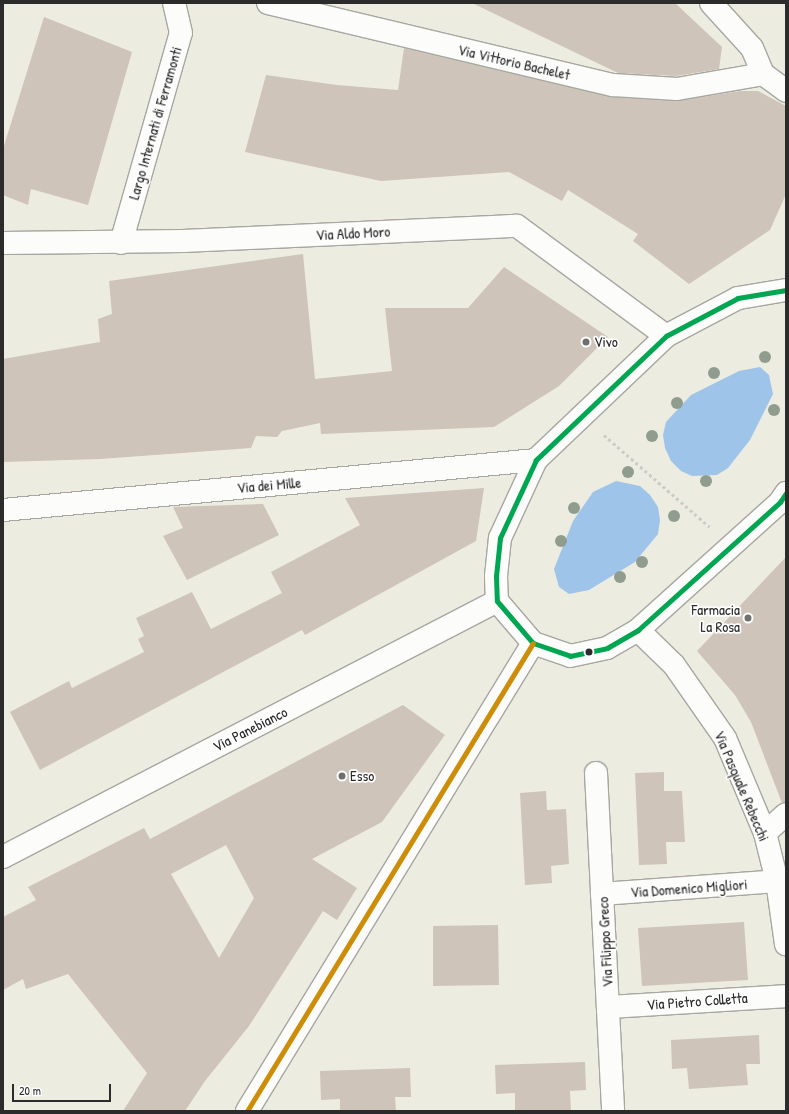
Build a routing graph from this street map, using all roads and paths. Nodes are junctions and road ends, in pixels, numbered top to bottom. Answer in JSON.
{"nodes":[{"id":1,"x":174,"y":3,"type":"edge"},
{"id":2,"x":268,"y":3,"type":"edge"},
{"id":3,"x":711,"y":3,"type":"edge"},
{"id":4,"x":763,"y":74,"type":"junction"},
{"id":5,"x":786,"y":91,"type":"edge"},
{"id":6,"x":3,"y":243,"type":"edge"},
{"id":7,"x":122,"y":243,"type":"junction"},
{"id":8,"x":786,"y":290,"type":"edge"},
{"id":9,"x":666,"y":336,"type":"junction"},
{"id":10,"x":582,"y":416,"type":"junction"},
{"id":11,"x":536,"y":460,"type":"junction"},
{"id":12,"x":786,"y":493,"type":"edge"},
{"id":13,"x":3,"y":510,"type":"edge"},
{"id":14,"x":732,"y":546,"type":"junction"},
{"id":15,"x":497,"y":601,"type":"junction"},
{"id":16,"x":638,"y":630,"type":"junction"},
{"id":17,"x":533,"y":643,"type":"junction"},
{"id":18,"x":596,"y":773,"type":"dead end"},
{"id":19,"x":786,"y":814,"type":"edge"},
{"id":20,"x":765,"y":833,"type":"junction"},
{"id":21,"x":3,"y":857,"type":"edge"},
{"id":22,"x":776,"y":881,"type":"junction"},
{"id":23,"x":602,"y":894,"type":"junction"},
{"id":24,"x":786,"y":944,"type":"edge"},
{"id":25,"x":786,"y":996,"type":"edge"},
{"id":26,"x":608,"y":1007,"type":"junction"},
{"id":27,"x":247,"y":1111,"type":"edge"},
{"id":28,"x":613,"y":1111,"type":"edge"}],
"edges":[{"from":1,"to":7,"type":"street","name":"Largo Internati di Ferramonti"},
{"from":2,"to":4,"type":"street","name":"Via Vittorio Bachelet"},
{"from":3,"to":4,"type":"street"},
{"from":4,"to":5,"type":"street"},
{"from":6,"to":7,"type":"street","name":"Via Aldo Moro"},
{"from":7,"to":9,"type":"street","name":"Via Aldo Moro"},
{"from":8,"to":9,"type":"street"},
{"from":9,"to":10,"type":"street"},
{"from":10,"to":11,"type":"street"},
{"from":10,"to":14,"type":"path"},
{"from":11,"to":13,"type":"street","name":"Via dei Mille"},
{"from":11,"to":15,"type":"street"},
{"from":12,"to":14,"type":"street"},
{"from":14,"to":16,"type":"street"},
{"from":15,"to":17,"type":"street"},
{"from":15,"to":21,"type":"street","name":"Via Panebianco"},
{"from":16,"to":17,"type":"street"},
{"from":16,"to":20,"type":"street","name":"Via Pasquale Rebecchi"},
{"from":17,"to":27,"type":"street"},
{"from":18,"to":23,"type":"street","name":"Via Filippo Greco"},
{"from":19,"to":20,"type":"street"},
{"from":20,"to":22,"type":"street","name":"Via Pasquale Rebecchi"},
{"from":22,"to":23,"type":"street","name":"Via Domenico Migliori"},
{"from":22,"to":24,"type":"street","name":"Via Pasquale Rebecchi"},
{"from":23,"to":26,"type":"street","name":"Via Filippo Greco"},
{"from":25,"to":26,"type":"street","name":"Via Pietro Colletta"},
{"from":26,"to":28,"type":"street","name":"Via Filippo Greco"}]}
